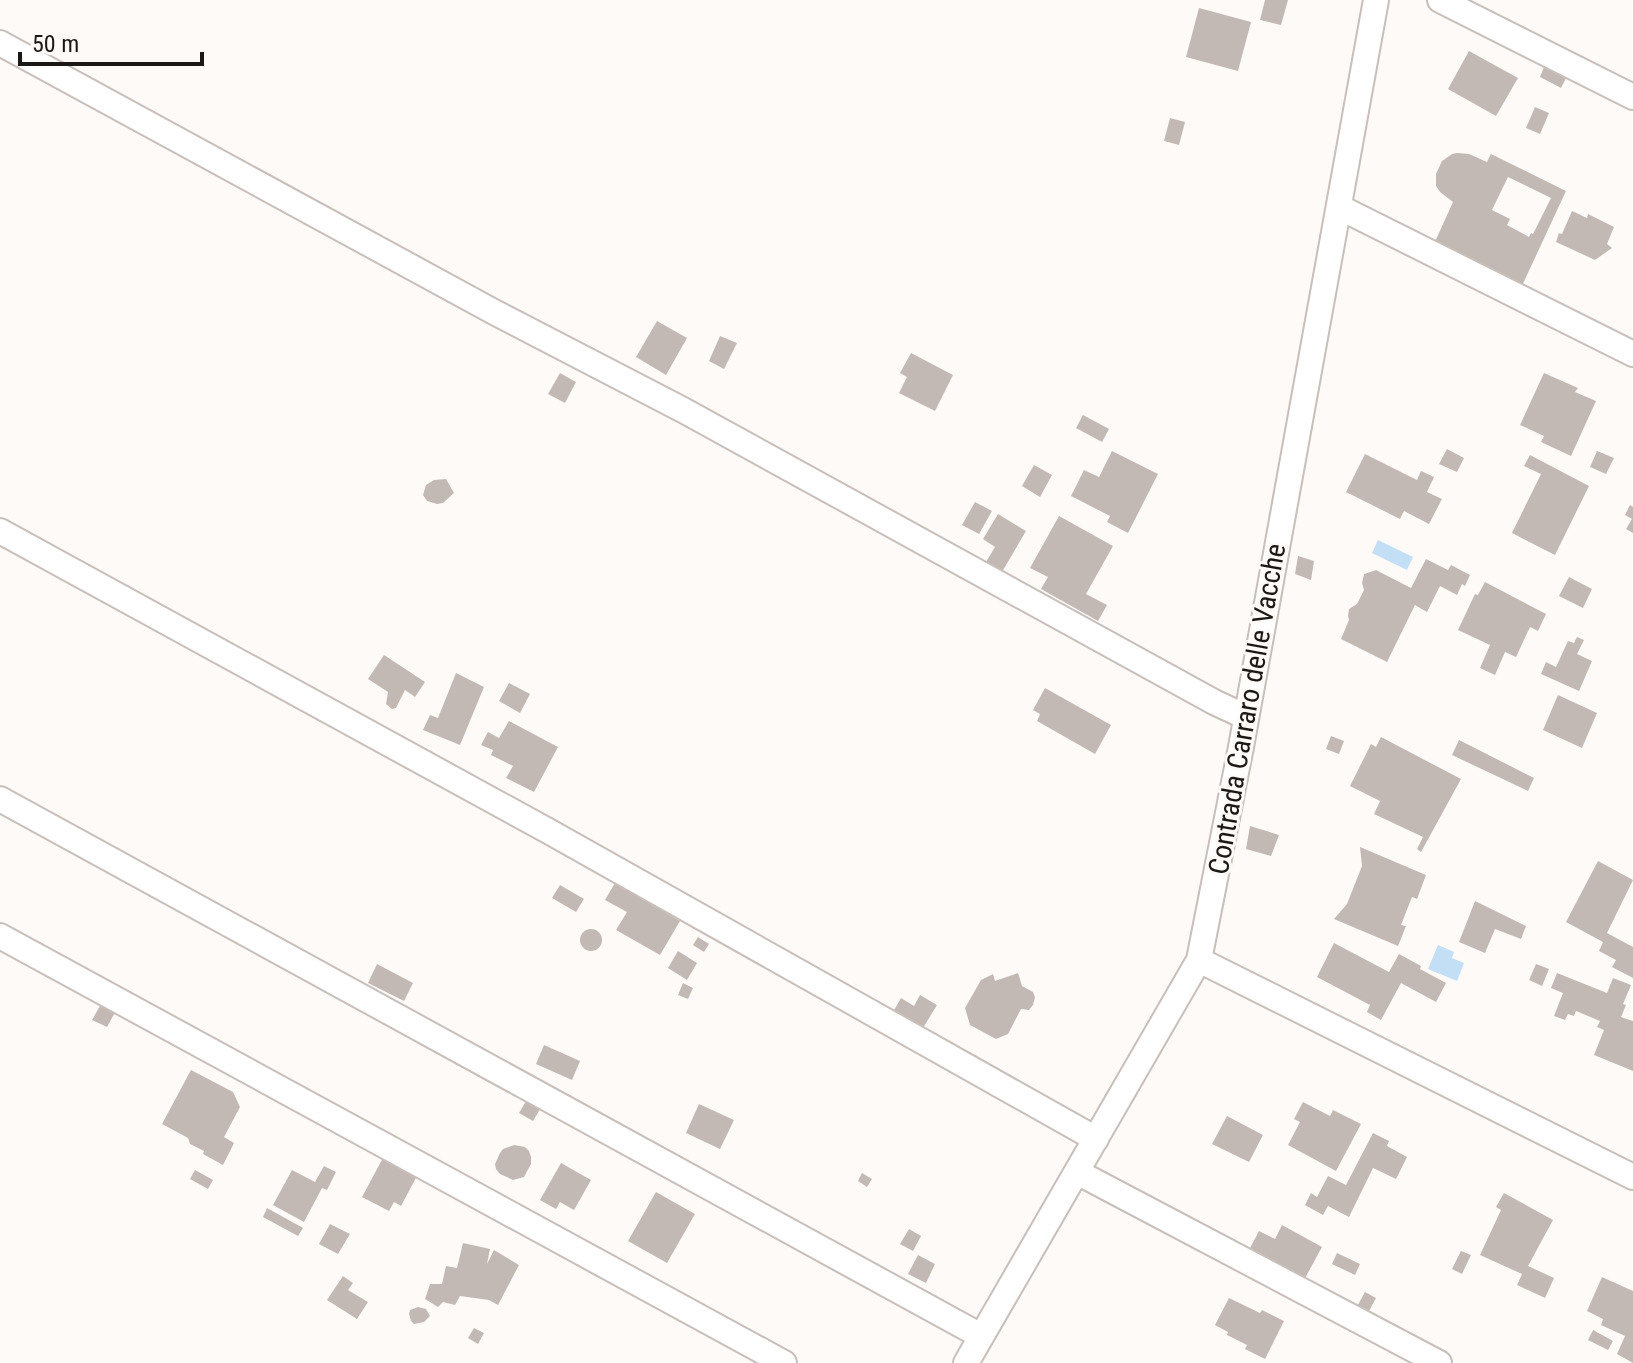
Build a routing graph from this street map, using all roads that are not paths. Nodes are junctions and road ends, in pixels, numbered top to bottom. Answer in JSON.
{"nodes":[{"id":1,"x":1376,"y":0,"type":"edge"},
{"id":2,"x":1440,"y":0,"type":"edge"},
{"id":3,"x":0,"y":43,"type":"edge"},
{"id":4,"x":1633,"y":97,"type":"edge"},
{"id":5,"x":1339,"y":207,"type":"junction"},
{"id":6,"x":1633,"y":354,"type":"edge"},
{"id":7,"x":0,"y":531,"type":"edge"},
{"id":8,"x":1246,"y":717,"type":"junction"},
{"id":9,"x":0,"y":799,"type":"edge"},
{"id":10,"x":0,"y":936,"type":"edge"},
{"id":11,"x":1199,"y":960,"type":"junction"},
{"id":12,"x":1096,"y":1139,"type":"junction"},
{"id":13,"x":1077,"y":1172,"type":"junction"},
{"id":14,"x":1633,"y":1177,"type":"edge"},
{"id":15,"x":981,"y":1336,"type":"junction"},
{"id":16,"x":784,"y":1363,"type":"edge"},
{"id":17,"x":966,"y":1363,"type":"edge"},
{"id":18,"x":1439,"y":1363,"type":"edge"}],
"edges":[{"from":1,"to":5,"type":"street","name":"Contrada Carraro delle Vacche"},
{"from":2,"to":4,"type":"street"},
{"from":3,"to":8,"type":"street"},
{"from":5,"to":6,"type":"street"},
{"from":5,"to":8,"type":"street","name":"Contrada Carraro delle Vacche"},
{"from":7,"to":12,"type":"street"},
{"from":8,"to":11,"type":"street","name":"Contrada Carraro delle Vacche"},
{"from":9,"to":15,"type":"street"},
{"from":10,"to":16,"type":"street"},
{"from":11,"to":12,"type":"street","name":"Contrada Carraro delle Vacche"},
{"from":11,"to":14,"type":"street"},
{"from":12,"to":13,"type":"street","name":"Contrada Carraro delle Vacche"},
{"from":13,"to":15,"type":"street","name":"Contrada Carraro delle Vacche"},
{"from":13,"to":18,"type":"street"},
{"from":15,"to":17,"type":"street","name":"Contrada Carraro delle Vacche"}]}
